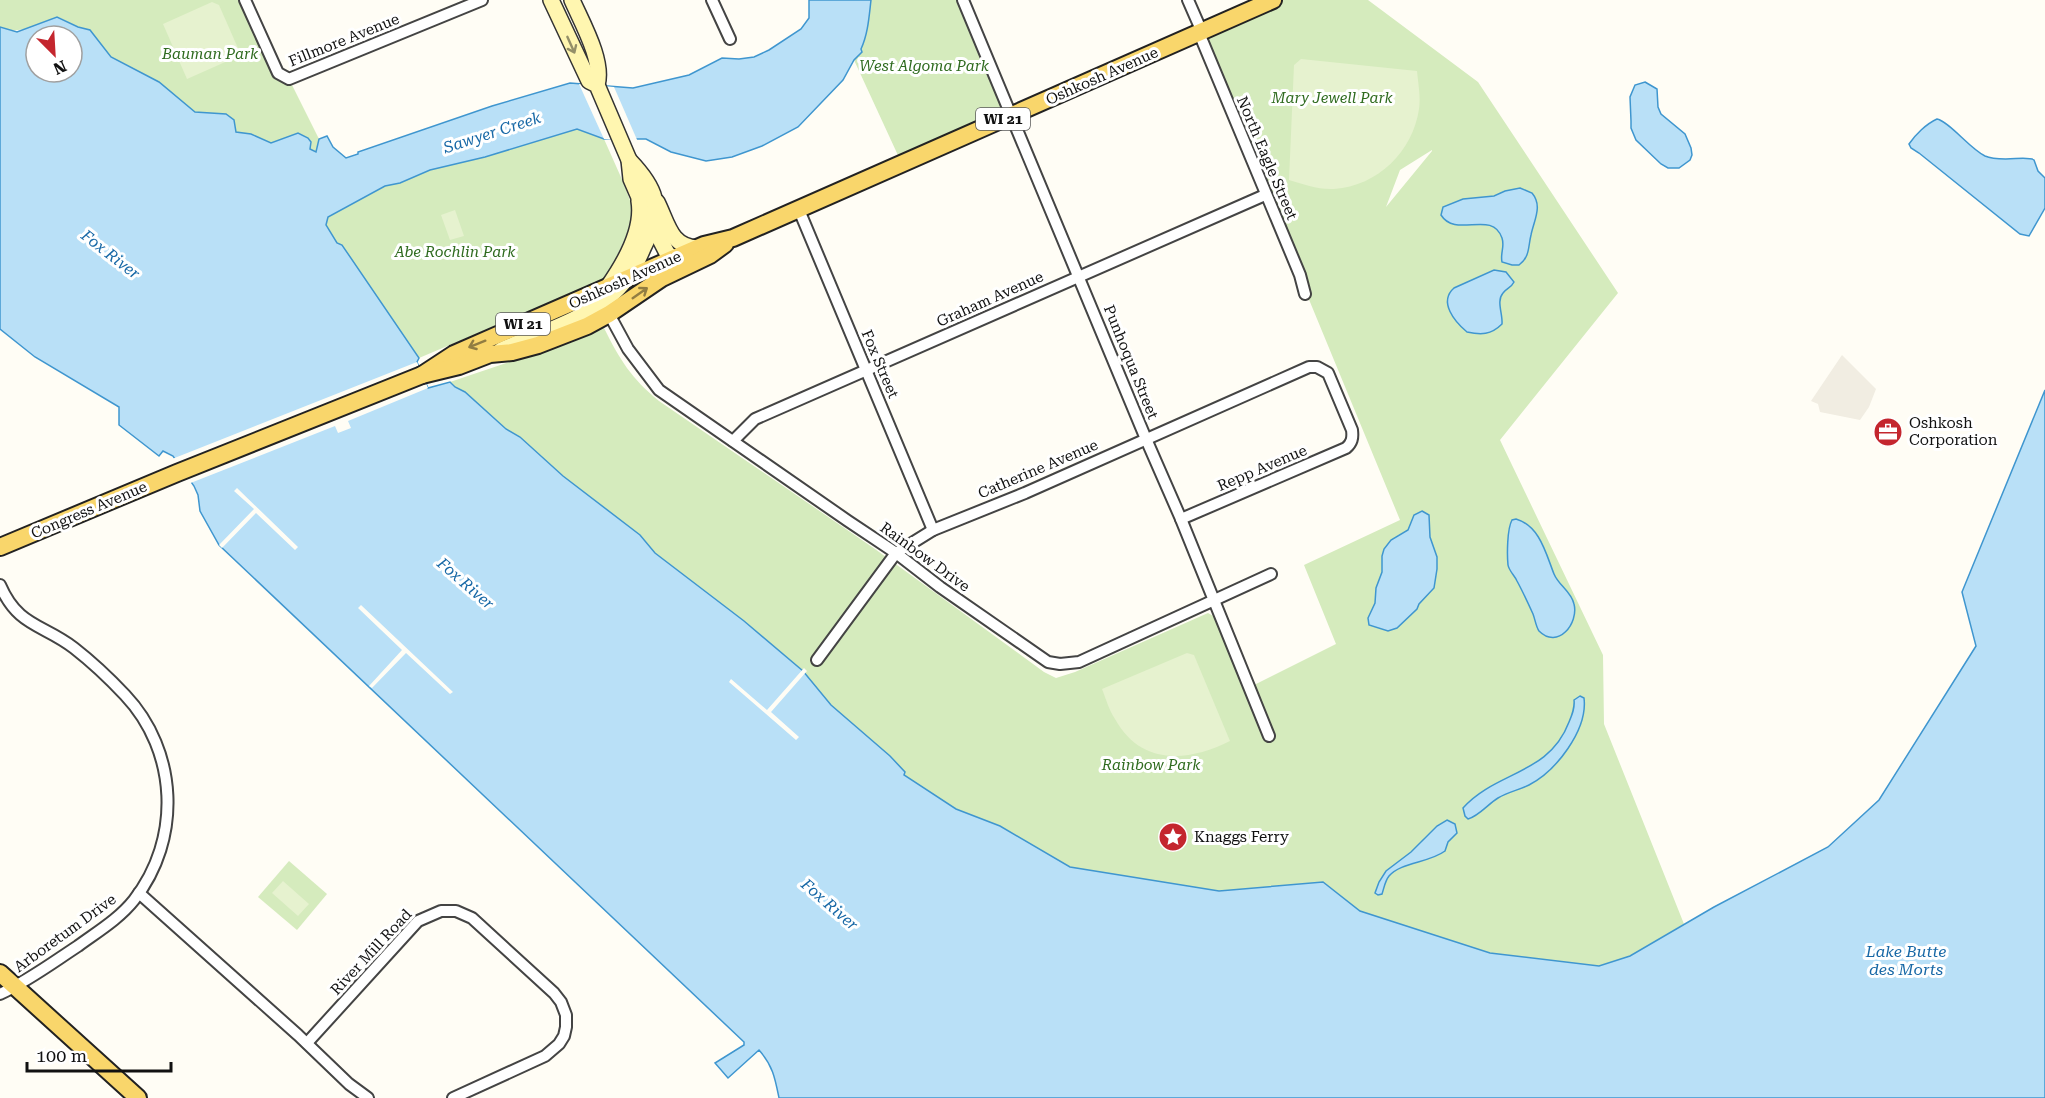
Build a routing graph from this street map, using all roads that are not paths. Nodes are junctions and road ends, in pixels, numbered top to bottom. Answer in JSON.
{"nodes":[{"id":1,"x":245,"y":0,"type":"edge"},
{"id":2,"x":482,"y":0,"type":"edge"},
{"id":3,"x":551,"y":0,"type":"edge"},
{"id":4,"x":572,"y":0,"type":"edge"},
{"id":5,"x":712,"y":0,"type":"edge"},
{"id":6,"x":963,"y":0,"type":"edge"},
{"id":7,"x":1188,"y":0,"type":"edge"},
{"id":8,"x":1273,"y":0,"type":"edge"},
{"id":9,"x":1200,"y":33,"type":"junction"},
{"id":10,"x":729,"y":39,"type":"dead end"},
{"id":11,"x":597,"y":85,"type":"junction"},
{"id":12,"x":1012,"y":115,"type":"junction"},
{"id":13,"x":629,"y":160,"type":"junction"},
{"id":14,"x":638,"y":195,"type":"junction"},
{"id":15,"x":1265,"y":195,"type":"junction"},
{"id":16,"x":655,"y":197,"type":"junction"},
{"id":17,"x":799,"y":210,"type":"junction"},
{"id":18,"x":654,"y":225,"type":"junction"},
{"id":19,"x":733,"y":238,"type":"junction"},
{"id":20,"x":697,"y":248,"type":"junction"},
{"id":21,"x":678,"y":263,"type":"junction"},
{"id":22,"x":1080,"y":277,"type":"junction"},
{"id":23,"x":627,"y":279,"type":"junction"},
{"id":24,"x":607,"y":288,"type":"junction"},
{"id":25,"x":1305,"y":294,"type":"dead end"},
{"id":26,"x":609,"y":314,"type":"junction"},
{"id":27,"x":490,"y":354,"type":"junction"},
{"id":28,"x":866,"y":370,"type":"junction"},
{"id":29,"x":422,"y":375,"type":"junction"},
{"id":30,"x":1146,"y":439,"type":"junction"},
{"id":31,"x":733,"y":441,"type":"junction"},
{"id":32,"x":1352,"y":442,"type":"joint"},
{"id":33,"x":177,"y":473,"type":"joint"},
{"id":34,"x":1181,"y":519,"type":"junction"},
{"id":35,"x":933,"y":530,"type":"junction"},
{"id":36,"x":0,"y":547,"type":"edge"},
{"id":37,"x":896,"y":553,"type":"junction"},
{"id":38,"x":1271,"y":574,"type":"dead end"},
{"id":39,"x":0,"y":585,"type":"edge"},
{"id":40,"x":1213,"y":601,"type":"junction"},
{"id":41,"x":817,"y":660,"type":"dead end"},
{"id":42,"x":1269,"y":736,"type":"dead end"},
{"id":43,"x":139,"y":893,"type":"junction"},
{"id":44,"x":0,"y":973,"type":"edge"},
{"id":45,"x":8,"y":990,"type":"edge"},
{"id":46,"x":307,"y":1043,"type":"junction"},
{"id":47,"x":138,"y":1098,"type":"edge"},
{"id":48,"x":368,"y":1098,"type":"edge"},
{"id":49,"x":453,"y":1098,"type":"edge"}],
"edges":[{"from":1,"to":2,"type":"street","name":"Fillmore Avenue"},
{"from":3,"to":11,"type":"street","one_way":true},
{"from":4,"to":11,"type":"street"},
{"from":5,"to":10,"type":"street"},
{"from":6,"to":12,"type":"street","name":"Punhoqua Street"},
{"from":7,"to":9,"type":"street","name":"North Eagle Street"},
{"from":8,"to":9,"type":"main road","name":"Oshkosh Avenue","number":"WI 21"},
{"from":9,"to":12,"type":"main road","name":"Oshkosh Avenue","number":"WI 21"},
{"from":9,"to":15,"type":"street","name":"North Eagle Street"},
{"from":11,"to":13,"type":"street"},
{"from":12,"to":17,"type":"main road","name":"Oshkosh Avenue","number":"WI 21"},
{"from":12,"to":22,"type":"street","name":"Punhoqua Street"},
{"from":13,"to":14,"type":"street"},
{"from":13,"to":16,"type":"street"},
{"from":14,"to":18,"type":"street"},
{"from":14,"to":24,"type":"street"},
{"from":15,"to":22,"type":"street","name":"Graham Avenue"},
{"from":15,"to":25,"type":"street","name":"North Eagle Street"},
{"from":16,"to":18,"type":"street"},
{"from":16,"to":20,"type":"street"},
{"from":17,"to":19,"type":"main road","name":"Oshkosh Avenue","number":"WI 21"},
{"from":17,"to":28,"type":"street","name":"Fox Street"},
{"from":18,"to":21,"type":"street"},
{"from":18,"to":23,"type":"street"},
{"from":19,"to":20,"type":"main road","name":"Oshkosh Avenue","number":"WI 21"},
{"from":19,"to":21,"type":"main road","name":"Oshkosh Avenue","number":"WI 21"},
{"from":20,"to":21,"type":"main road","name":"Oshkosh Avenue","number":"WI 21"},
{"from":21,"to":23,"type":"main road","name":"Oshkosh Avenue","number":"WI 21"},
{"from":26,"to":21,"type":"main road","name":"Oshkosh Avenue","number":"WI 21","one_way":true},
{"from":22,"to":28,"type":"street","name":"Graham Avenue"},
{"from":22,"to":30,"type":"street","name":"Punhoqua Street"},
{"from":23,"to":24,"type":"main road","name":"Oshkosh Avenue","number":"WI 21"},
{"from":23,"to":27,"type":"street"},
{"from":24,"to":29,"type":"main road","name":"Oshkosh Avenue","number":"WI 21","one_way":true},
{"from":26,"to":27,"type":"main road","name":"Oshkosh Avenue","number":"WI 21"},
{"from":26,"to":31,"type":"street","name":"Rainbow Drive"},
{"from":27,"to":29,"type":"main road","name":"Oshkosh Avenue","number":"WI 21"},
{"from":28,"to":31,"type":"street","name":"Graham Avenue"},
{"from":28,"to":35,"type":"street","name":"Fox Street"},
{"from":29,"to":33,"type":"main road","name":"Oshkosh Avenue","number":"WI 21"},
{"from":30,"to":32,"type":"street","name":"Catherine Avenue"},
{"from":30,"to":34,"type":"street","name":"Punhoqua Street"},
{"from":30,"to":35,"type":"street","name":"Catherine Avenue"},
{"from":31,"to":37,"type":"street","name":"Rainbow Drive"},
{"from":32,"to":34,"type":"street","name":"Repp Avenue"},
{"from":33,"to":36,"type":"main road","name":"Congress Avenue","number":"WI 21"},
{"from":34,"to":40,"type":"street","name":"Punhoqua Street"},
{"from":35,"to":37,"type":"street","name":"Catherine Avenue"},
{"from":37,"to":40,"type":"street","name":"Rainbow Drive"},
{"from":37,"to":41,"type":"street","name":"Catherine Avenue"},
{"from":38,"to":40,"type":"street","name":"Rainbow Drive"},
{"from":39,"to":43,"type":"street","name":"Arboretum Drive"},
{"from":40,"to":42,"type":"street","name":"Punhoqua Street"},
{"from":43,"to":45,"type":"street","name":"Arboretum Drive"},
{"from":43,"to":46,"type":"street"},
{"from":44,"to":45,"type":"main road"},
{"from":45,"to":47,"type":"main road"},
{"from":46,"to":48,"type":"street"},
{"from":46,"to":49,"type":"street","name":"River Mill Road"}]}
